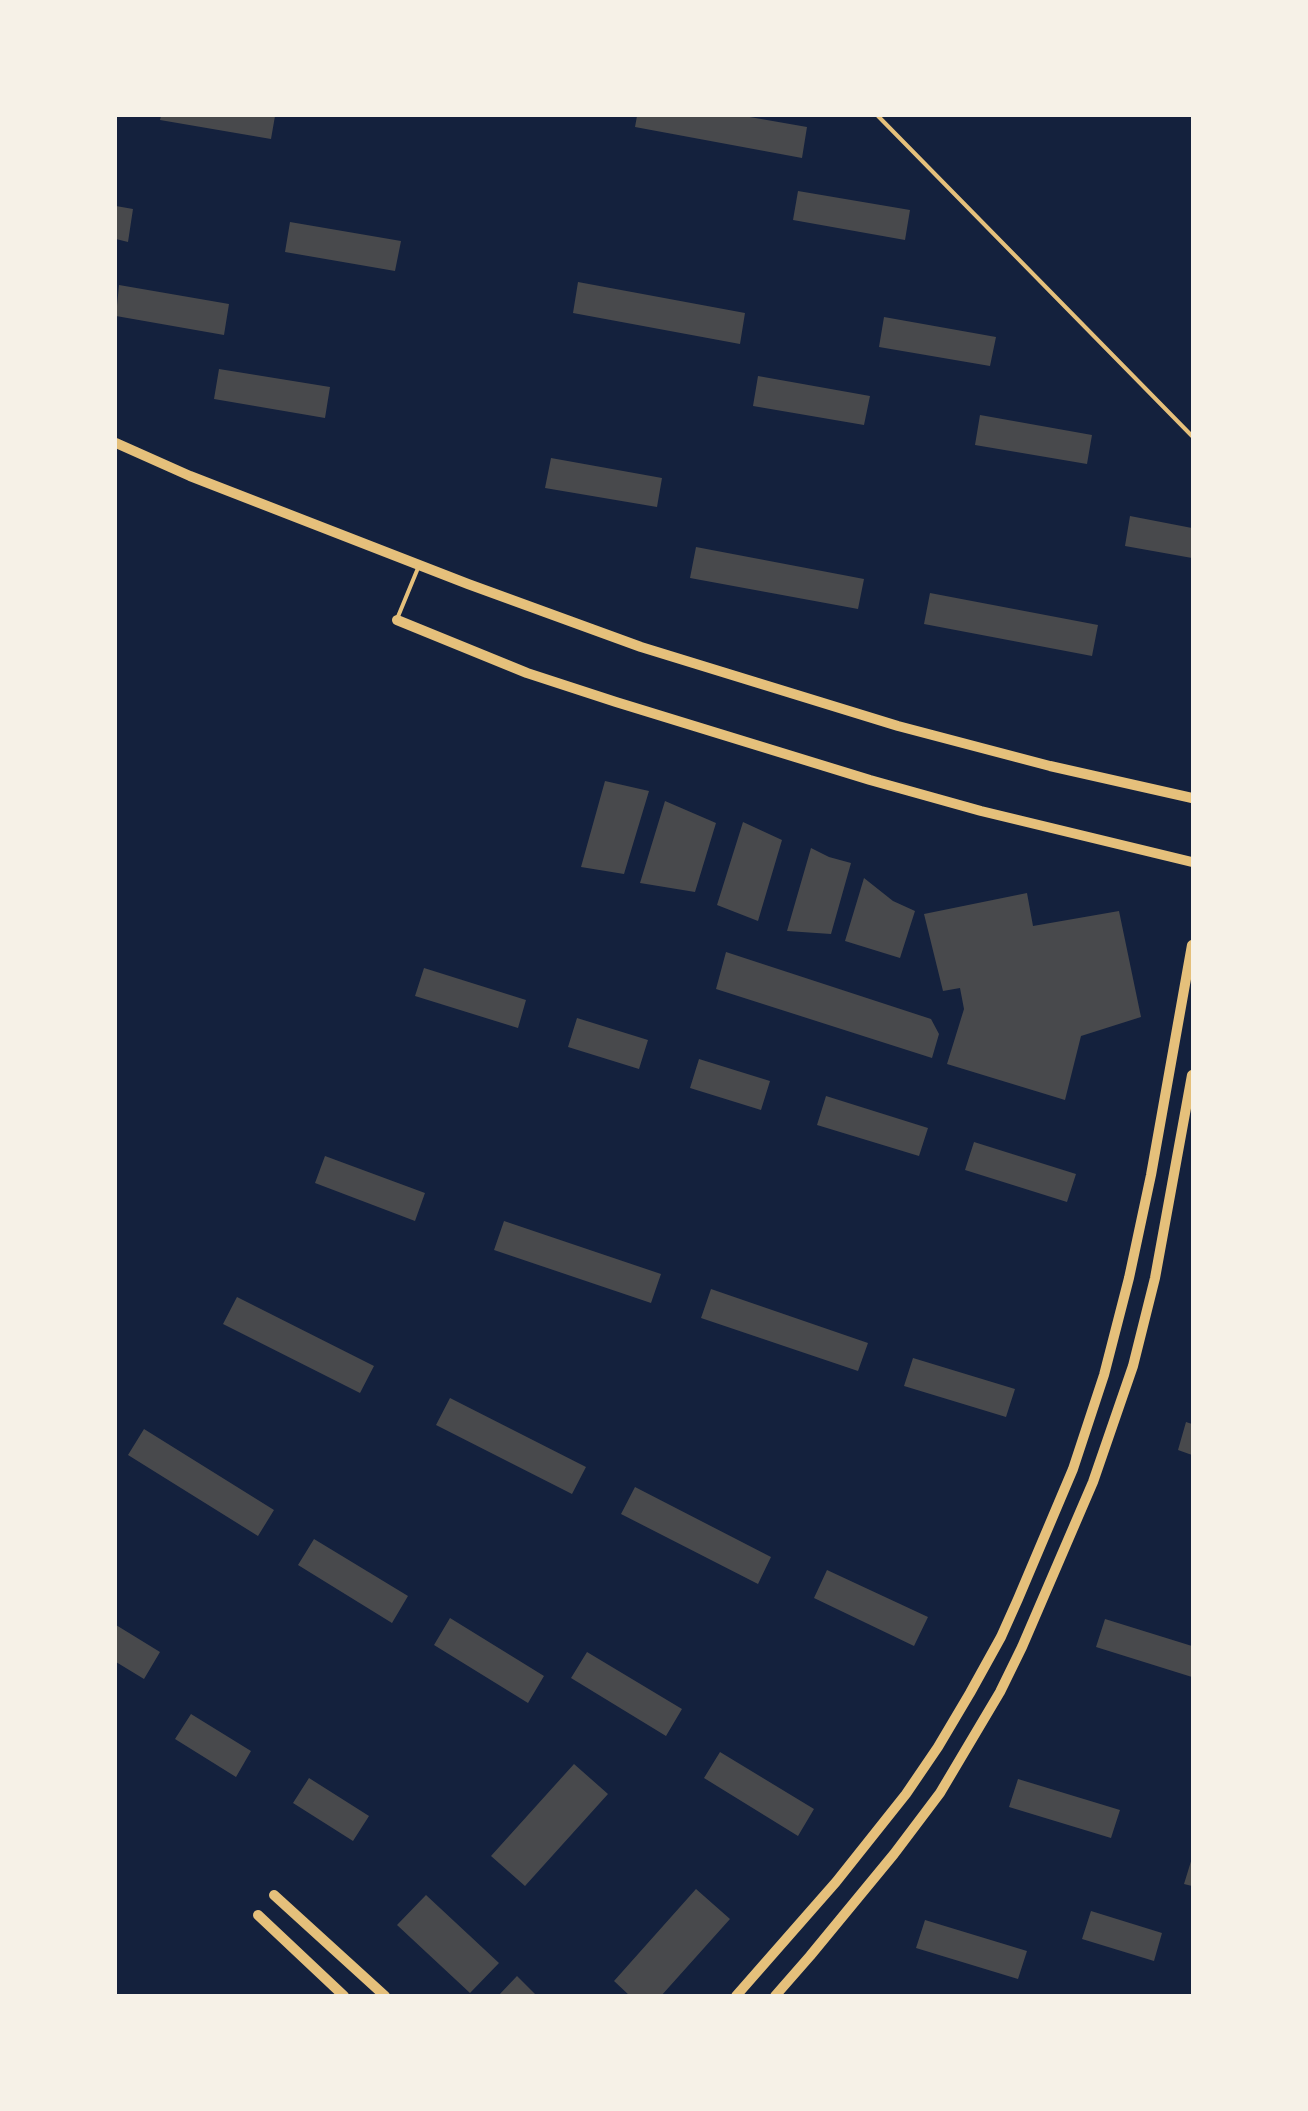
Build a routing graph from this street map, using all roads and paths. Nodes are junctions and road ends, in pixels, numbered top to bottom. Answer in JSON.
{"nodes":[{"id":1,"x":878,"y":116,"type":"edge"},
{"id":2,"x":1192,"y":436,"type":"edge"},
{"id":3,"x":116,"y":443,"type":"edge"},
{"id":4,"x":419,"y":565,"type":"junction"},
{"id":5,"x":397,"y":620,"type":"joint"},
{"id":6,"x":1192,"y":798,"type":"edge"},
{"id":7,"x":1192,"y":861,"type":"edge"},
{"id":8,"x":1192,"y":945,"type":"edge"},
{"id":9,"x":1192,"y":1075,"type":"edge"},
{"id":10,"x":274,"y":1894,"type":"dead end"},
{"id":11,"x":258,"y":1915,"type":"dead end"},
{"id":12,"x":344,"y":1995,"type":"edge"},
{"id":13,"x":385,"y":1995,"type":"edge"},
{"id":14,"x":736,"y":1995,"type":"edge"},
{"id":15,"x":775,"y":1995,"type":"edge"}],
"edges":[{"from":1,"to":2,"type":"lane"},
{"from":3,"to":4,"type":"main road"},
{"from":4,"to":5,"type":"lane"},
{"from":4,"to":6,"type":"main road"},
{"from":5,"to":7,"type":"main road"},
{"from":8,"to":14,"type":"main road"},
{"from":9,"to":15,"type":"main road"},
{"from":10,"to":13,"type":"main road"},
{"from":11,"to":12,"type":"main road"}]}
